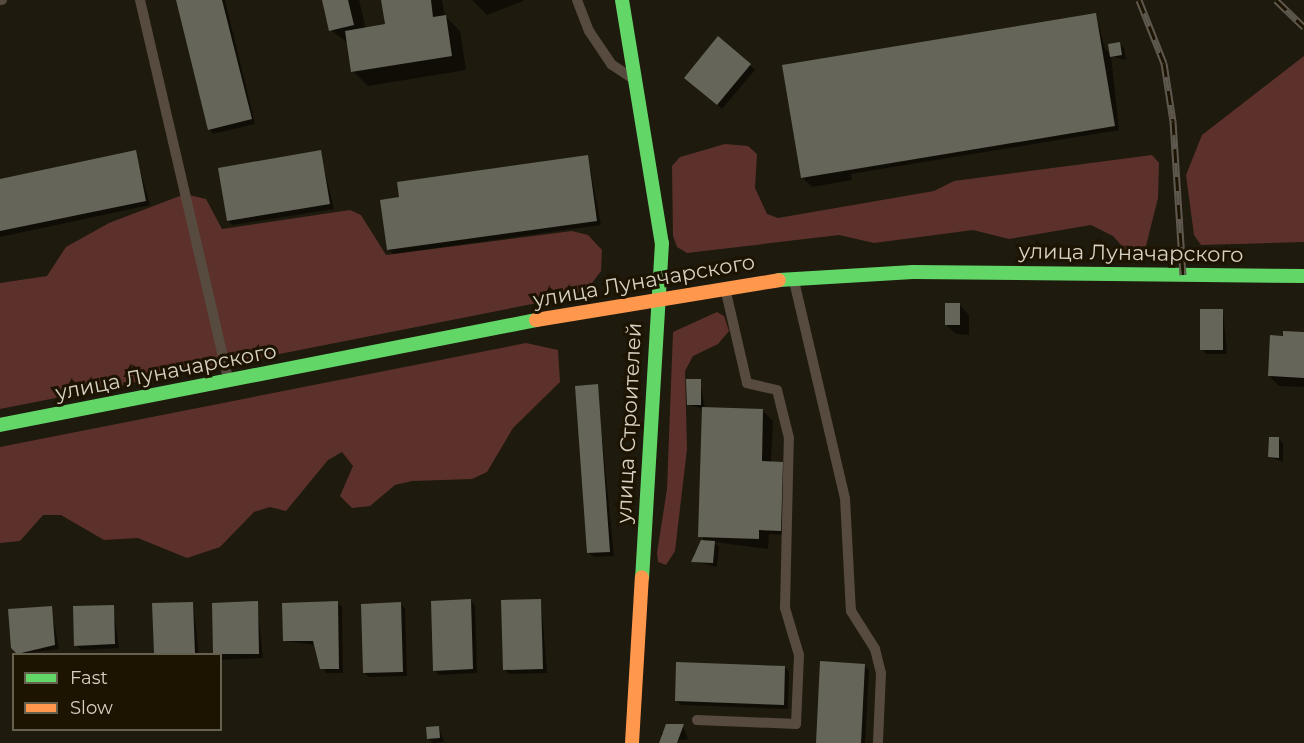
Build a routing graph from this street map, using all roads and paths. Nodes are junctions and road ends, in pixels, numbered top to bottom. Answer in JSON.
{"nodes":[{"id":1,"x":140,"y":0,"type":"edge"},
{"id":2,"x":577,"y":0,"type":"edge"},
{"id":3,"x":622,"y":0,"type":"edge"},
{"id":4,"x":637,"y":82,"type":"junction"},
{"id":5,"x":1304,"y":276,"type":"edge"},
{"id":6,"x":794,"y":278,"type":"junction"},
{"id":7,"x":724,"y":288,"type":"junction"},
{"id":8,"x":657,"y":297,"type":"junction"},
{"id":9,"x":229,"y":381,"type":"junction"},
{"id":10,"x":0,"y":425,"type":"edge"},
{"id":11,"x":697,"y":720,"type":"dead end"},
{"id":12,"x":632,"y":743,"type":"edge"},
{"id":13,"x":878,"y":743,"type":"edge"}],
"edges":[{"from":1,"to":9,"type":"lane"},
{"from":2,"to":4,"type":"lane"},
{"from":3,"to":4,"type":"main road","name":"улица Строителей"},
{"from":4,"to":8,"type":"main road","name":"улица Строителей"},
{"from":5,"to":6,"type":"main road","name":"улица Луначарского"},
{"from":6,"to":7,"type":"main road","name":"улица Луначарского"},
{"from":6,"to":13,"type":"lane"},
{"from":7,"to":8,"type":"main road","name":"улица Луначарского"},
{"from":7,"to":11,"type":"lane"},
{"from":8,"to":9,"type":"main road","name":"улица Луначарского"},
{"from":8,"to":12,"type":"main road","name":"улица Строителей"},
{"from":9,"to":10,"type":"main road","name":"улица Луначарского"}]}
